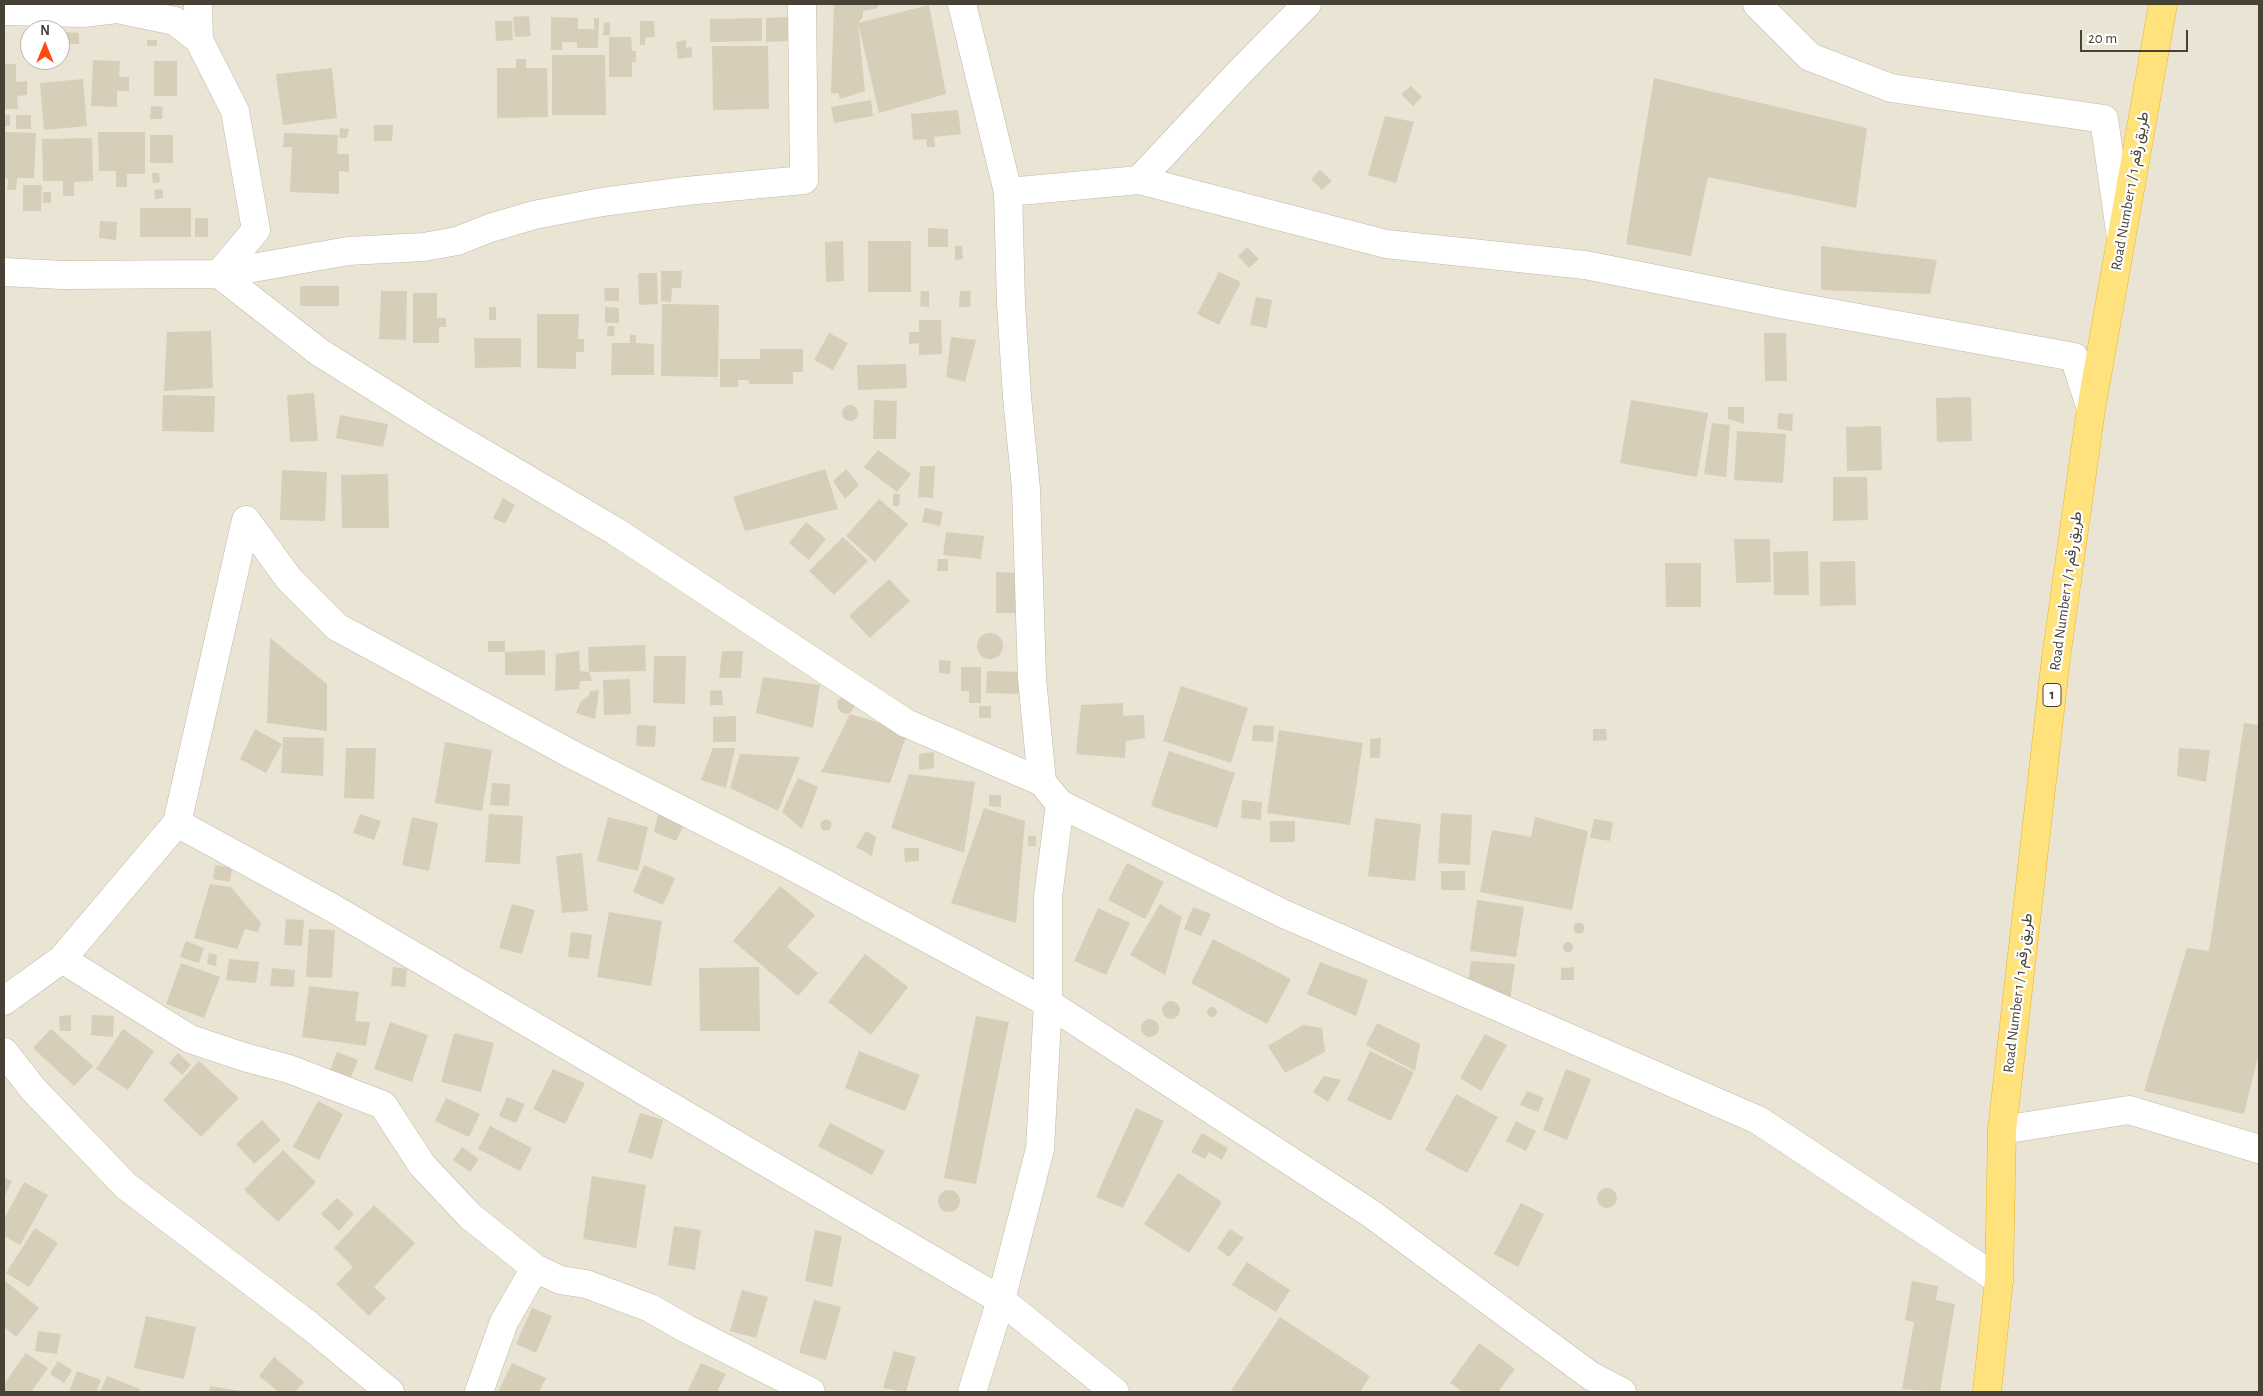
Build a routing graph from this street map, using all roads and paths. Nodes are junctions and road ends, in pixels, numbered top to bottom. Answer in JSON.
{"nodes":[{"id":1,"x":198,"y":4,"type":"edge"},
{"id":2,"x":802,"y":4,"type":"edge"},
{"id":3,"x":962,"y":4,"type":"edge"},
{"id":4,"x":1307,"y":4,"type":"edge"},
{"id":5,"x":1757,"y":4,"type":"edge"},
{"id":6,"x":2163,"y":4,"type":"edge"},
{"id":7,"x":4,"y":11,"type":"edge"},
{"id":8,"x":198,"y":40,"type":"junction"},
{"id":9,"x":1139,"y":180,"type":"junction"},
{"id":10,"x":1008,"y":192,"type":"junction"},
{"id":11,"x":2122,"y":241,"type":"junction"},
{"id":12,"x":4,"y":272,"type":"edge"},
{"id":13,"x":219,"y":274,"type":"junction"},
{"id":14,"x":2091,"y":409,"type":"junction"},
{"id":15,"x":1042,"y":782,"type":"junction"},
{"id":16,"x":1060,"y":804,"type":"junction"},
{"id":17,"x":177,"y":823,"type":"junction"},
{"id":18,"x":62,"y":959,"type":"junction"},
{"id":19,"x":4,"y":1002,"type":"edge"},
{"id":20,"x":1048,"y":1003,"type":"junction"},
{"id":21,"x":4,"y":1052,"type":"edge"},
{"id":22,"x":2002,"y":1130,"type":"junction"},
{"id":23,"x":2259,"y":1148,"type":"edge"},
{"id":24,"x":534,"y":1268,"type":"junction"},
{"id":25,"x":1998,"y":1280,"type":"junction"},
{"id":26,"x":1001,"y":1300,"type":"junction"},
{"id":27,"x":390,"y":1392,"type":"edge"},
{"id":28,"x":479,"y":1392,"type":"edge"},
{"id":29,"x":811,"y":1392,"type":"edge"},
{"id":30,"x":972,"y":1392,"type":"edge"},
{"id":31,"x":1115,"y":1392,"type":"edge"},
{"id":32,"x":1622,"y":1392,"type":"edge"},
{"id":33,"x":1987,"y":1392,"type":"edge"}],
"edges":[{"from":1,"to":8,"type":"street"},
{"from":2,"to":13,"type":"street"},
{"from":3,"to":10,"type":"street"},
{"from":4,"to":9,"type":"street"},
{"from":5,"to":11,"type":"street"},
{"from":6,"to":11,"type":"highway","name":"Road Number 1 / طريق رقم 1","number":"1"},
{"from":7,"to":8,"type":"street"},
{"from":8,"to":13,"type":"street"},
{"from":9,"to":10,"type":"street"},
{"from":9,"to":14,"type":"street"},
{"from":10,"to":15,"type":"street"},
{"from":11,"to":14,"type":"highway","name":"Road Number 1 / طريق رقم 1","number":"1"},
{"from":12,"to":13,"type":"street"},
{"from":13,"to":15,"type":"street"},
{"from":14,"to":22,"type":"highway","name":"Road Number 1 / طريق رقم 1","number":"1"},
{"from":15,"to":16,"type":"street"},
{"from":16,"to":20,"type":"street"},
{"from":16,"to":25,"type":"street"},
{"from":17,"to":18,"type":"street"},
{"from":17,"to":20,"type":"street"},
{"from":17,"to":26,"type":"street"},
{"from":18,"to":19,"type":"street"},
{"from":18,"to":24,"type":"street"},
{"from":20,"to":26,"type":"street"},
{"from":20,"to":32,"type":"street"},
{"from":21,"to":27,"type":"street"},
{"from":22,"to":23,"type":"street"},
{"from":22,"to":25,"type":"highway","name":"Road Number 1 / طريق رقم 1","number":"1"},
{"from":24,"to":28,"type":"street"},
{"from":24,"to":29,"type":"street"},
{"from":25,"to":33,"type":"highway","name":"Road Number 1 / طريق رقم 1","number":"1"},
{"from":26,"to":30,"type":"street"},
{"from":26,"to":31,"type":"street"}]}
